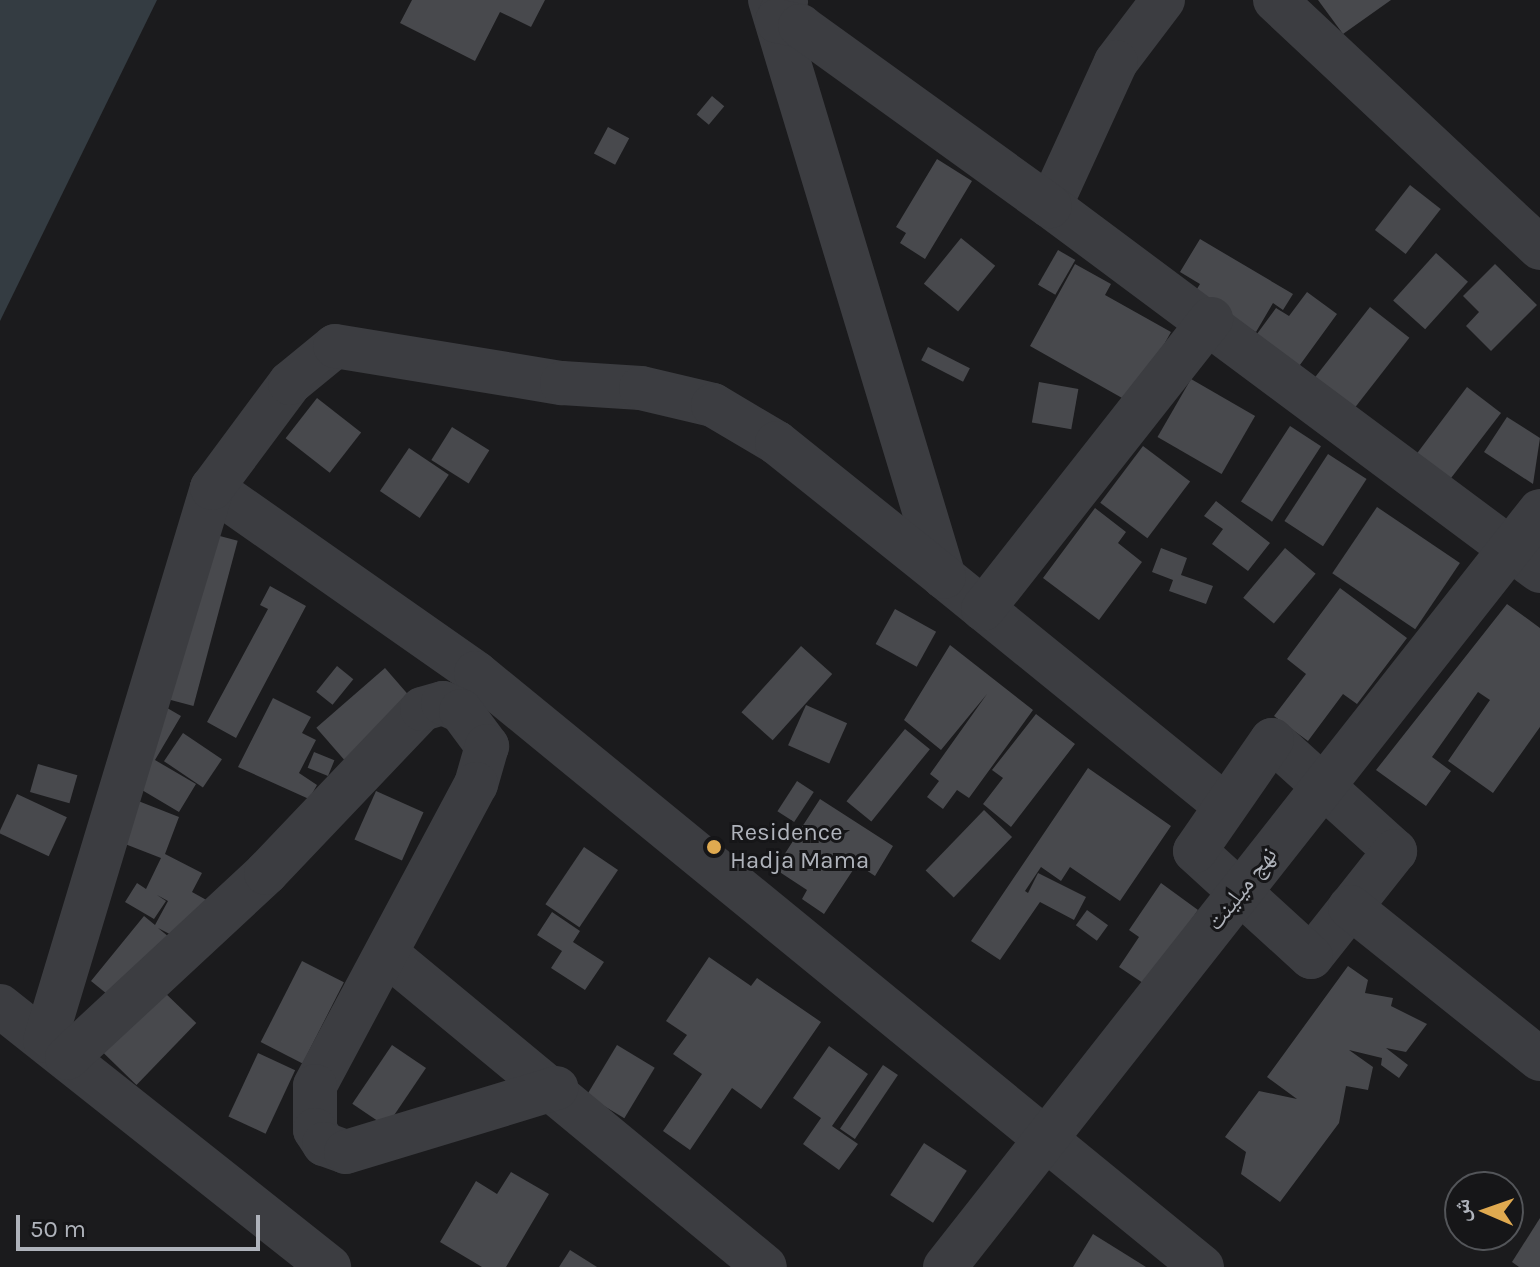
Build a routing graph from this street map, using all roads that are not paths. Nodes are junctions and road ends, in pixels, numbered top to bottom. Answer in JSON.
{"nodes":[{"id":1,"x":1163,"y":0,"type":"edge"},
{"id":2,"x":1275,"y":0,"type":"edge"},
{"id":3,"x":778,"y":7,"type":"edge"},
{"id":4,"x":1050,"y":206,"type":"junction"},
{"id":5,"x":1540,"y":248,"type":"edge"},
{"id":6,"x":1211,"y":319,"type":"junction"},
{"id":7,"x":212,"y":488,"type":"junction"},
{"id":8,"x":917,"y":490,"type":"junction"},
{"id":9,"x":1540,"y":511,"type":"edge"},
{"id":10,"x":879,"y":525,"type":"junction"},
{"id":11,"x":1526,"y":559,"type":"edge"},
{"id":12,"x":944,"y":577,"type":"junction"},
{"id":13,"x":983,"y":609,"type":"junction"},
{"id":14,"x":1324,"y":785,"type":"junction"},
{"id":15,"x":1226,"y":806,"type":"junction"},
{"id":16,"x":1239,"y":892,"type":"junction"},
{"id":17,"x":1350,"y":907,"type":"junction"},
{"id":18,"x":388,"y":955,"type":"junction"},
{"id":19,"x":0,"y":1006,"type":"edge"},
{"id":20,"x":56,"y":1049,"type":"junction"},
{"id":21,"x":1540,"y":1059,"type":"edge"},
{"id":22,"x":557,"y":1088,"type":"junction"},
{"id":23,"x":1045,"y":1140,"type":"junction"},
{"id":24,"x":329,"y":1267,"type":"edge"},
{"id":25,"x":765,"y":1267,"type":"edge"},
{"id":26,"x":945,"y":1267,"type":"edge"},
{"id":27,"x":1202,"y":1267,"type":"edge"}],
"edges":[{"from":1,"to":4,"type":"street"},
{"from":2,"to":5,"type":"street"},
{"from":3,"to":4,"type":"street"},
{"from":3,"to":8,"type":"street"},
{"from":4,"to":6,"type":"street"},
{"from":6,"to":11,"type":"street"},
{"from":6,"to":13,"type":"street"},
{"from":7,"to":10,"type":"street"},
{"from":7,"to":20,"type":"street"},
{"from":7,"to":23,"type":"street"},
{"from":8,"to":10,"type":"street"},
{"from":8,"to":12,"type":"street"},
{"from":9,"to":11,"type":"street","name":"نهج ميلينت"},
{"from":10,"to":12,"type":"street"},
{"from":11,"to":14,"type":"street","name":"نهج ميلينت"},
{"from":12,"to":13,"type":"street"},
{"from":13,"to":15,"type":"street"},
{"from":14,"to":15,"type":"street"},
{"from":14,"to":16,"type":"street","name":"نهج ميلينت"},
{"from":14,"to":17,"type":"street"},
{"from":15,"to":16,"type":"street"},
{"from":16,"to":17,"type":"street"},
{"from":16,"to":23,"type":"street","name":"نهج ميلينت"},
{"from":17,"to":21,"type":"street"},
{"from":18,"to":20,"type":"street"},
{"from":18,"to":22,"type":"street"},
{"from":18,"to":22,"type":"street"},
{"from":19,"to":20,"type":"street"},
{"from":20,"to":24,"type":"street"},
{"from":22,"to":25,"type":"street"},
{"from":23,"to":26,"type":"street","name":"نهج ميلينت"},
{"from":23,"to":27,"type":"street"}]}
